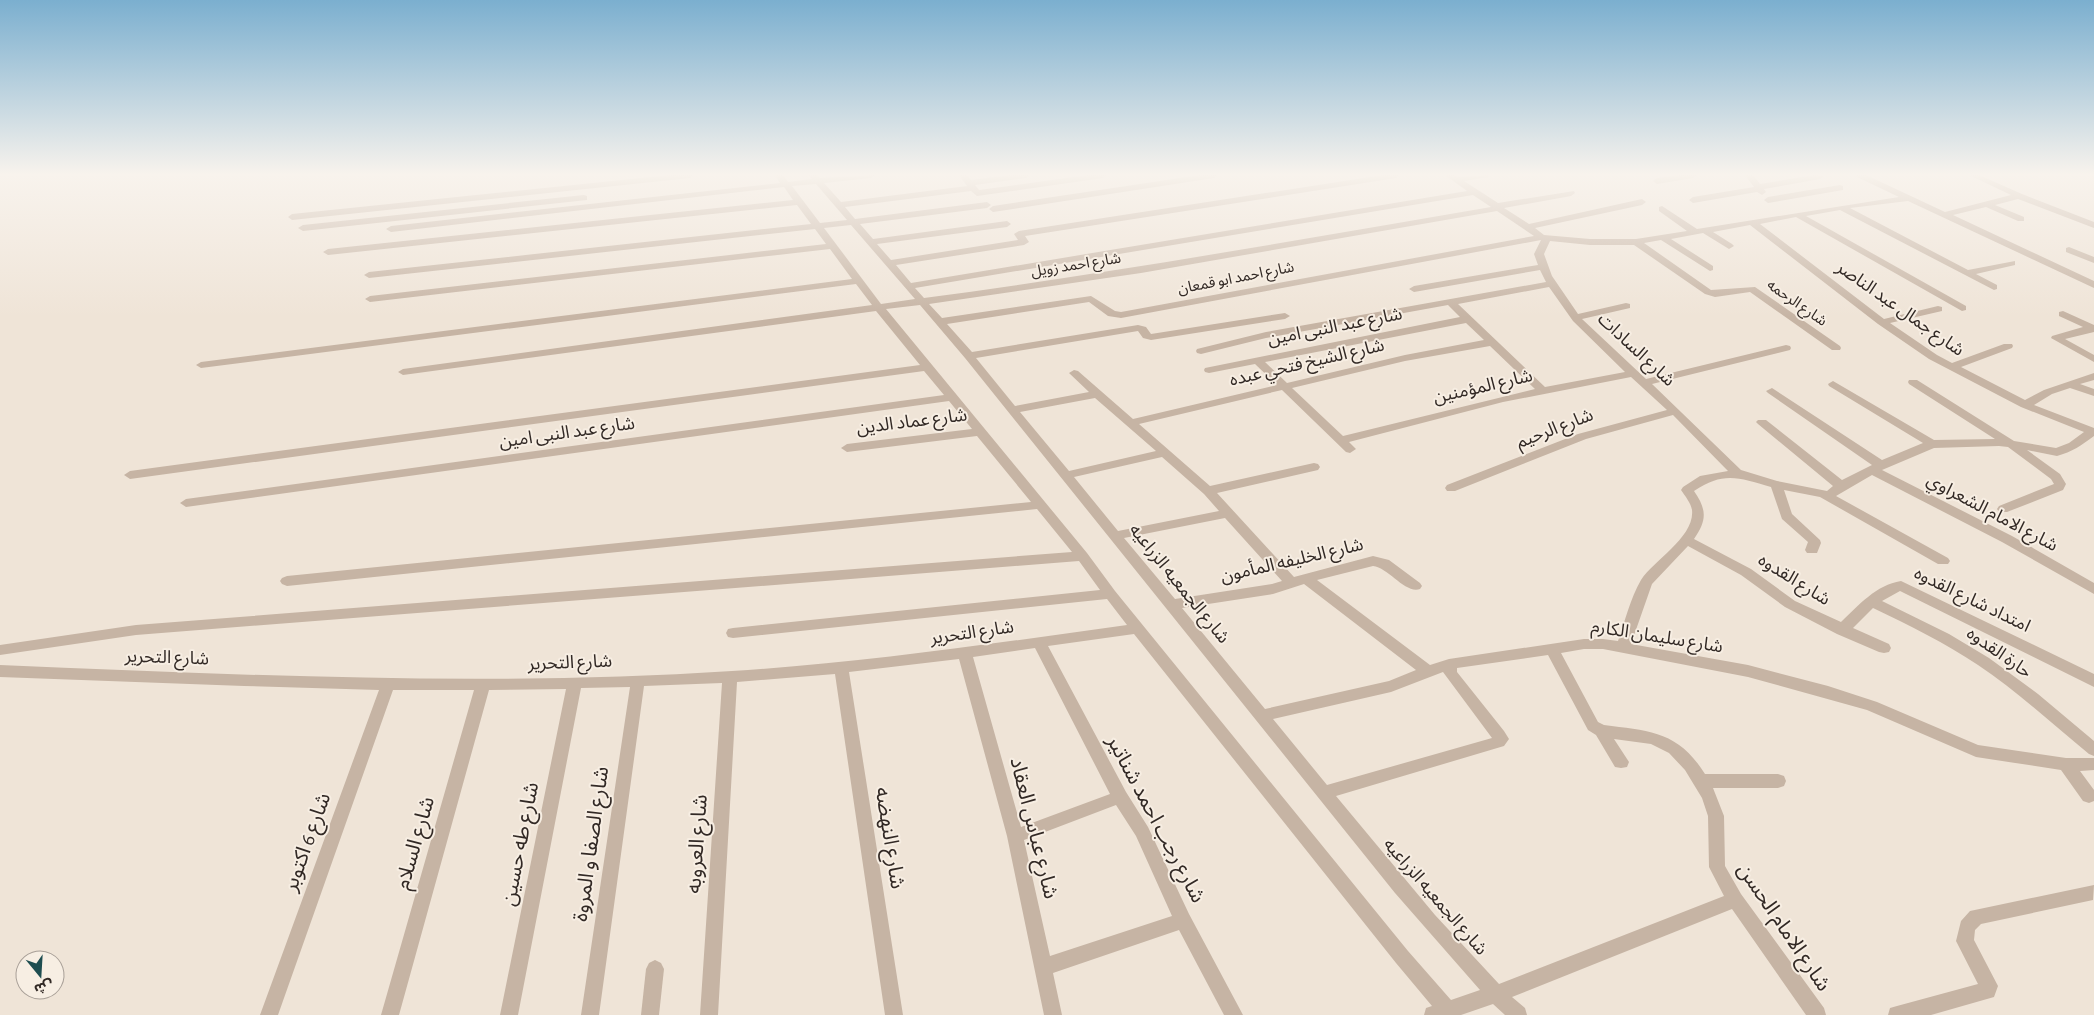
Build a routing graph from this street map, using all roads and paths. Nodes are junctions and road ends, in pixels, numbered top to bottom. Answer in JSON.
{"nodes":[{"id":1,"x":358,"y":222,"type":"edge"},
{"id":2,"x":443,"y":222,"type":"edge"},
{"id":3,"x":607,"y":222,"type":"edge"},
{"id":4,"x":815,"y":222,"type":"edge"},
{"id":5,"x":849,"y":222,"type":"edge"},
{"id":6,"x":852,"y":222,"type":"edge"},
{"id":7,"x":1093,"y":222,"type":"edge"},
{"id":8,"x":1293,"y":222,"type":"edge"},
{"id":9,"x":1412,"y":222,"type":"edge"},
{"id":10,"x":1521,"y":222,"type":"edge"},
{"id":11,"x":1576,"y":222,"type":"edge"},
{"id":12,"x":1685,"y":222,"type":"edge"},
{"id":13,"x":1750,"y":222,"type":"edge"},
{"id":14,"x":1752,"y":222,"type":"edge"},
{"id":15,"x":1813,"y":222,"type":"edge"},
{"id":16,"x":1870,"y":222,"type":"edge"},
{"id":17,"x":1959,"y":222,"type":"edge"},
{"id":18,"x":1007,"y":224,"type":"joint"},
{"id":19,"x":818,"y":226,"type":"junction"},
{"id":20,"x":303,"y":228,"type":"dead end"},
{"id":21,"x":391,"y":229,"type":"dead end"},
{"id":22,"x":1700,"y":231,"type":"junction"},
{"id":23,"x":1019,"y":234,"type":"junction"},
{"id":24,"x":1538,"y":234,"type":"junction"},
{"id":25,"x":1664,"y":238,"type":"junction"},
{"id":26,"x":870,"y":242,"type":"junction"},
{"id":27,"x":1636,"y":242,"type":"junction"},
{"id":28,"x":834,"y":246,"type":"junction"},
{"id":29,"x":1729,"y":246,"type":"dead end"},
{"id":30,"x":2070,"y":250,"type":"dead end"},
{"id":31,"x":328,"y":252,"type":"dead end"},
{"id":32,"x":2094,"y":260,"type":"edge"},
{"id":33,"x":889,"y":263,"type":"junction"},
{"id":34,"x":2012,"y":263,"type":"dead end"},
{"id":35,"x":1542,"y":267,"type":"junction"},
{"id":36,"x":1710,"y":268,"type":"dead end"},
{"id":37,"x":1967,"y":273,"type":"junction"},
{"id":38,"x":369,"y":275,"type":"dead end"},
{"id":39,"x":860,"y":281,"type":"junction"},
{"id":40,"x":2092,"y":282,"type":"edge"},
{"id":41,"x":1551,"y":284,"type":"junction"},
{"id":42,"x":908,"y":286,"type":"junction"},
{"id":43,"x":1994,"y":287,"type":"dead end"},
{"id":44,"x":1414,"y":289,"type":"dead end"},
{"id":45,"x":370,"y":300,"type":"dead end"},
{"id":46,"x":922,"y":301,"type":"junction"},
{"id":47,"x":1450,"y":302,"type":"junction"},
{"id":48,"x":1626,"y":306,"type":"dead end"},
{"id":49,"x":879,"y":308,"type":"junction"},
{"id":50,"x":1962,"y":308,"type":"dead end"},
{"id":51,"x":1938,"y":309,"type":"dead end"},
{"id":52,"x":2063,"y":314,"type":"dead end"},
{"id":53,"x":1284,"y":316,"type":"dead end"},
{"id":54,"x":1577,"y":317,"type":"junction"},
{"id":55,"x":1468,"y":319,"type":"junction"},
{"id":56,"x":940,"y":322,"type":"junction"},
{"id":57,"x":1882,"y":322,"type":"junction"},
{"id":58,"x":2093,"y":329,"type":"edge"},
{"id":59,"x":1492,"y":342,"type":"junction"},
{"id":60,"x":2008,"y":346,"type":"dead end"},
{"id":61,"x":1786,"y":348,"type":"dead end"},
{"id":62,"x":1836,"y":348,"type":"dead end"},
{"id":63,"x":1201,"y":351,"type":"dead end"},
{"id":64,"x":969,"y":356,"type":"junction"},
{"id":65,"x":2094,"y":359,"type":"edge"},
{"id":66,"x":1258,"y":360,"type":"junction"},
{"id":67,"x":201,"y":365,"type":"dead end"},
{"id":68,"x":927,"y":367,"type":"junction"},
{"id":69,"x":1951,"y":367,"type":"junction"},
{"id":70,"x":1209,"y":370,"type":"dead end"},
{"id":71,"x":403,"y":372,"type":"dead end"},
{"id":72,"x":1634,"y":372,"type":"junction"},
{"id":73,"x":1074,"y":374,"type":"dead end"},
{"id":74,"x":2094,"y":376,"type":"edge"},
{"id":75,"x":1913,"y":382,"type":"dead end"},
{"id":76,"x":1644,"y":383,"type":"junction"},
{"id":77,"x":1833,"y":384,"type":"dead end"},
{"id":78,"x":2069,"y":384,"type":"junction"},
{"id":79,"x":1286,"y":387,"type":"junction"},
{"id":80,"x":1543,"y":391,"type":"junction"},
{"id":81,"x":1772,"y":391,"type":"dead end"},
{"id":82,"x":2094,"y":393,"type":"edge"},
{"id":83,"x":1097,"y":394,"type":"junction"},
{"id":84,"x":953,"y":397,"type":"junction"},
{"id":85,"x":2025,"y":405,"type":"junction"},
{"id":86,"x":1011,"y":410,"type":"junction"},
{"id":87,"x":1675,"y":411,"type":"junction"},
{"id":88,"x":1762,"y":422,"type":"dead end"},
{"id":89,"x":1130,"y":423,"type":"junction"},
{"id":90,"x":2093,"y":431,"type":"edge"},
{"id":91,"x":980,"y":432,"type":"junction"},
{"id":92,"x":1341,"y":440,"type":"junction"},
{"id":93,"x":1932,"y":444,"type":"junction"},
{"id":94,"x":2011,"y":444,"type":"junction"},
{"id":95,"x":847,"y":448,"type":"dead end"},
{"id":96,"x":1350,"y":449,"type":"dead end"},
{"id":97,"x":1166,"y":453,"type":"junction"},
{"id":98,"x":1314,"y":467,"type":"dead end"},
{"id":99,"x":1877,"y":468,"type":"junction"},
{"id":100,"x":1737,"y":473,"type":"junction"},
{"id":101,"x":130,"y":475,"type":"dead end"},
{"id":102,"x":1066,"y":475,"type":"junction"},
{"id":103,"x":1776,"y":485,"type":"junction"},
{"id":104,"x":1841,"y":486,"type":"junction"},
{"id":105,"x":1450,"y":488,"type":"dead end"},
{"id":106,"x":1208,"y":491,"type":"junction"},
{"id":107,"x":1828,"y":496,"type":"junction"},
{"id":108,"x":186,"y":503,"type":"dead end"},
{"id":109,"x":1040,"y":505,"type":"junction"},
{"id":110,"x":2004,"y":509,"type":"dead end"},
{"id":111,"x":1229,"y":513,"type":"junction"},
{"id":112,"x":1115,"y":536,"type":"junction"},
{"id":113,"x":1686,"y":540,"type":"junction"},
{"id":114,"x":1812,"y":550,"type":"dead end"},
{"id":115,"x":1082,"y":556,"type":"junction"},
{"id":116,"x":1943,"y":561,"type":"dead end"},
{"id":117,"x":1306,"y":578,"type":"junction"},
{"id":118,"x":287,"y":581,"type":"dead end"},
{"id":119,"x":1291,"y":582,"type":"junction"},
{"id":120,"x":1415,"y":586,"type":"dead end"},
{"id":121,"x":2094,"y":589,"type":"edge"},
{"id":122,"x":1110,"y":594,"type":"junction"},
{"id":123,"x":1872,"y":602,"type":"junction"},
{"id":124,"x":1170,"y":605,"type":"junction"},
{"id":125,"x":1139,"y":628,"type":"junction"},
{"id":126,"x":1842,"y":630,"type":"junction"},
{"id":127,"x":733,"y":632,"type":"dead end"},
{"id":128,"x":1039,"y":642,"type":"junction"},
{"id":129,"x":1623,"y":648,"type":"junction"},
{"id":130,"x":1884,"y":648,"type":"dead end"},
{"id":131,"x":1552,"y":649,"type":"junction"},
{"id":132,"x":0,"y":650,"type":"edge"},
{"id":133,"x":965,"y":654,"type":"junction"},
{"id":134,"x":1449,"y":664,"type":"junction"},
{"id":135,"x":841,"y":668,"type":"junction"},
{"id":136,"x":0,"y":671,"type":"edge"},
{"id":137,"x":1428,"y":671,"type":"junction"},
{"id":138,"x":730,"y":677,"type":"junction"},
{"id":139,"x":638,"y":680,"type":"junction"},
{"id":140,"x":2094,"y":681,"type":"edge"},
{"id":141,"x":576,"y":682,"type":"junction"},
{"id":142,"x":388,"y":684,"type":"junction"},
{"id":143,"x":483,"y":684,"type":"junction"},
{"id":144,"x":1262,"y":716,"type":"junction"},
{"id":145,"x":1601,"y":731,"type":"junction"},
{"id":146,"x":2094,"y":750,"type":"edge"},
{"id":147,"x":1622,"y":762,"type":"dead end"},
{"id":148,"x":2066,"y":764,"type":"junction"},
{"id":149,"x":2094,"y":764,"type":"edge"},
{"id":150,"x":1778,"y":781,"type":"dead end"},
{"id":151,"x":1702,"y":782,"type":"junction"},
{"id":152,"x":1324,"y":793,"type":"junction"},
{"id":153,"x":2089,"y":796,"type":"dead end"},
{"id":154,"x":1120,"y":797,"type":"junction"},
{"id":155,"x":1015,"y":836,"type":"junction"},
{"id":156,"x":2093,"y":892,"type":"edge"},
{"id":157,"x":1735,"y":900,"type":"junction"},
{"id":158,"x":1183,"y":920,"type":"junction"},
{"id":159,"x":1044,"y":966,"type":"junction"},
{"id":160,"x":655,"y":970,"type":"dead end"},
{"id":161,"x":1496,"y":994,"type":"junction"},
{"id":162,"x":1444,"y":1013,"type":"edge"},
{"id":163,"x":269,"y":1015,"type":"edge"},
{"id":164,"x":390,"y":1015,"type":"edge"},
{"id":165,"x":509,"y":1015,"type":"edge"},
{"id":166,"x":590,"y":1015,"type":"edge"},
{"id":167,"x":650,"y":1015,"type":"edge"},
{"id":168,"x":709,"y":1015,"type":"edge"},
{"id":169,"x":894,"y":1015,"type":"edge"},
{"id":170,"x":1053,"y":1015,"type":"edge"},
{"id":171,"x":1234,"y":1015,"type":"edge"},
{"id":172,"x":1518,"y":1015,"type":"edge"},
{"id":173,"x":1817,"y":1015,"type":"edge"},
{"id":174,"x":1897,"y":1015,"type":"edge"}],
"edges":[{"from":1,"to":20,"type":"street"},
{"from":2,"to":21,"type":"street"},
{"from":3,"to":31,"type":"street"},
{"from":4,"to":19,"type":"street"},
{"from":5,"to":19,"type":"street"},
{"from":6,"to":26,"type":"street","name":"شارع الجمعيه الزراعيه"},
{"from":7,"to":23,"type":"street"},
{"from":8,"to":42,"type":"street"},
{"from":9,"to":46,"type":"street","name":"شارع احمد زويل"},
{"from":10,"to":24,"type":"street"},
{"from":11,"to":24,"type":"street"},
{"from":12,"to":22,"type":"street"},
{"from":13,"to":22,"type":"street"},
{"from":14,"to":57,"type":"street","name":"شارع جمال عبد الناصر"},
{"from":15,"to":50,"type":"street"},
{"from":16,"to":37,"type":"street"},
{"from":17,"to":40,"type":"street"},
{"from":18,"to":23,"type":"street"},
{"from":18,"to":26,"type":"street"},
{"from":19,"to":28,"type":"street"},
{"from":19,"to":38,"type":"street"},
{"from":22,"to":25,"type":"street"},
{"from":22,"to":29,"type":"street"},
{"from":23,"to":33,"type":"street"},
{"from":24,"to":27,"type":"street"},
{"from":24,"to":35,"type":"street"},
{"from":24,"to":56,"type":"street","name":"شارع احمد ابو قمعان"},
{"from":25,"to":27,"type":"street"},
{"from":25,"to":36,"type":"street"},
{"from":26,"to":33,"type":"street","name":"شارع الجمعيه الزراعيه"},
{"from":27,"to":62,"type":"street","name":"شارع الرحمه"},
{"from":28,"to":39,"type":"street"},
{"from":28,"to":45,"type":"street"},
{"from":30,"to":32,"type":"street"},
{"from":33,"to":42,"type":"street","name":"شارع الجمعيه الزراعيه"},
{"from":34,"to":37,"type":"street"},
{"from":35,"to":41,"type":"street","name":"شارع السادات"},
{"from":35,"to":44,"type":"street"},
{"from":37,"to":43,"type":"street"},
{"from":39,"to":49,"type":"street"},
{"from":39,"to":67,"type":"street"},
{"from":41,"to":47,"type":"street"},
{"from":41,"to":54,"type":"street","name":"شارع السادات"},
{"from":42,"to":46,"type":"street","name":"شارع الجمعيه الزراعيه"},
{"from":46,"to":49,"type":"street","name":"شارع احمد زويل"},
{"from":46,"to":56,"type":"street","name":"شارع الجمعيه الزراعيه"},
{"from":47,"to":55,"type":"street"},
{"from":47,"to":63,"type":"street"},
{"from":48,"to":54,"type":"street"},
{"from":49,"to":68,"type":"street"},
{"from":49,"to":71,"type":"street","name":"شارع احمد زويل"},
{"from":51,"to":57,"type":"street"},
{"from":52,"to":58,"type":"street"},
{"from":53,"to":64,"type":"street"},
{"from":54,"to":72,"type":"street","name":"شارع السادات"},
{"from":55,"to":59,"type":"street"},
{"from":55,"to":66,"type":"street","name":"شارع عبد النبى امين"},
{"from":56,"to":64,"type":"street","name":"شارع الجمعيه الزراعيه"},
{"from":57,"to":69,"type":"street","name":"شارع جمال عبد الناصر"},
{"from":58,"to":65,"type":"street"},
{"from":59,"to":79,"type":"street","name":"شارع الشيخ فتحي عبده"},
{"from":59,"to":80,"type":"street"},
{"from":60,"to":69,"type":"street"},
{"from":61,"to":76,"type":"street"},
{"from":64,"to":86,"type":"street","name":"شارع الجمعيه الزراعيه"},
{"from":66,"to":70,"type":"street","name":"شارع عبد النبى امين"},
{"from":66,"to":79,"type":"street"},
{"from":68,"to":84,"type":"street"},
{"from":68,"to":101,"type":"street"},
{"from":69,"to":85,"type":"street","name":"شارع جمال عبد الناصر"},
{"from":72,"to":76,"type":"street","name":"شارع السادات"},
{"from":72,"to":80,"type":"street","name":"شارع المؤمنين"},
{"from":73,"to":83,"type":"street"},
{"from":74,"to":78,"type":"street"},
{"from":75,"to":94,"type":"street"},
{"from":76,"to":87,"type":"street","name":"شارع السادات"},
{"from":77,"to":93,"type":"street"},
{"from":78,"to":82,"type":"street"},
{"from":78,"to":85,"type":"street"},
{"from":79,"to":89,"type":"street","name":"شارع الشيخ فتحي عبده"},
{"from":79,"to":92,"type":"street"},
{"from":80,"to":92,"type":"street","name":"شارع المؤمنين"},
{"from":81,"to":99,"type":"street","name":"شارع الامام الشعراوي"},
{"from":83,"to":86,"type":"street"},
{"from":83,"to":89,"type":"street"},
{"from":84,"to":91,"type":"street"},
{"from":84,"to":108,"type":"street","name":"شارع عبد النبى امين"},
{"from":85,"to":90,"type":"street","name":"شارع جمال عبد الناصر"},
{"from":86,"to":102,"type":"street","name":"شارع الجمعيه الزراعيه"},
{"from":87,"to":100,"type":"street","name":"شارع السادات"},
{"from":87,"to":105,"type":"street","name":"شارع الرحيم"},
{"from":88,"to":104,"type":"street"},
{"from":89,"to":97,"type":"street"},
{"from":90,"to":94,"type":"street"},
{"from":91,"to":95,"type":"street","name":"شارع عماد الدين"},
{"from":91,"to":109,"type":"street"},
{"from":92,"to":96,"type":"street"},
{"from":93,"to":94,"type":"street"},
{"from":93,"to":99,"type":"street"},
{"from":94,"to":110,"type":"street"},
{"from":97,"to":102,"type":"street"},
{"from":97,"to":106,"type":"street"},
{"from":98,"to":106,"type":"street"},
{"from":99,"to":104,"type":"street"},
{"from":99,"to":121,"type":"street","name":"شارع الامام الشعراوي"},
{"from":100,"to":103,"type":"street"},
{"from":100,"to":113,"type":"street"},
{"from":102,"to":112,"type":"street","name":"شارع الجمعيه الزراعيه"},
{"from":103,"to":107,"type":"street"},
{"from":103,"to":114,"type":"street"},
{"from":104,"to":107,"type":"street"},
{"from":106,"to":111,"type":"street"},
{"from":107,"to":116,"type":"street"},
{"from":109,"to":115,"type":"street"},
{"from":109,"to":118,"type":"street"},
{"from":111,"to":112,"type":"street"},
{"from":111,"to":119,"type":"street"},
{"from":112,"to":124,"type":"street","name":"شارع الجمعيه الزراعيه"},
{"from":113,"to":126,"type":"street","name":"شارع القدوه"},
{"from":113,"to":129,"type":"street"},
{"from":115,"to":122,"type":"street"},
{"from":115,"to":132,"type":"street"},
{"from":117,"to":119,"type":"street","name":"شارع الخليفه المأمون"},
{"from":117,"to":120,"type":"street","name":"شارع الخليفه المأمون"},
{"from":117,"to":137,"type":"street"},
{"from":119,"to":124,"type":"street","name":"شارع الخليفه المأمون"},
{"from":122,"to":125,"type":"street"},
{"from":122,"to":127,"type":"street"},
{"from":123,"to":126,"type":"street","name":"امتداد شارع القدوه"},
{"from":123,"to":140,"type":"street","name":"امتداد شارع القدوه"},
{"from":123,"to":146,"type":"street","name":"حارة القدوه"},
{"from":124,"to":144,"type":"street","name":"شارع الجمعيه الزراعيه"},
{"from":125,"to":128,"type":"street","name":"شارع التحرير"},
{"from":125,"to":162,"type":"street"},
{"from":126,"to":130,"type":"street","name":"شارع القدوه"},
{"from":128,"to":133,"type":"street","name":"شارع التحرير"},
{"from":128,"to":154,"type":"street","name":"شارع رجب احمد شناتير"},
{"from":129,"to":131,"type":"street","name":"شارع سليمان الكارم"},
{"from":129,"to":148,"type":"street","name":"شارع سليمان الكارم"},
{"from":131,"to":134,"type":"street","name":"شارع سليمان الكارم"},
{"from":131,"to":145,"type":"street"},
{"from":133,"to":135,"type":"street","name":"شارع التحرير"},
{"from":133,"to":155,"type":"street","name":"شارع عباس العقاد"},
{"from":134,"to":137,"type":"street","name":"شارع سليمان الكارم"},
{"from":134,"to":152,"type":"street"},
{"from":135,"to":138,"type":"street","name":"شارع التحرير"},
{"from":135,"to":169,"type":"street","name":"شارع النهضه"},
{"from":136,"to":142,"type":"street","name":"شارع التحرير"},
{"from":137,"to":144,"type":"street","name":"شارع سليمان الكارم"},
{"from":138,"to":139,"type":"street","name":"شارع التحرير"},
{"from":138,"to":168,"type":"street","name":"شارع العروبه"},
{"from":139,"to":141,"type":"street","name":"شارع التحرير"},
{"from":139,"to":166,"type":"street","name":"شارع الصفا و المروة"},
{"from":141,"to":143,"type":"street","name":"شارع التحرير"},
{"from":141,"to":165,"type":"street","name":"شارع طه حسين"},
{"from":142,"to":143,"type":"street","name":"شارع التحرير"},
{"from":142,"to":163,"type":"street","name":"شارع 6 اكتوبر"},
{"from":143,"to":164,"type":"street","name":"شارع السلام"},
{"from":144,"to":152,"type":"street","name":"شارع الجمعيه الزراعيه"},
{"from":145,"to":147,"type":"street"},
{"from":145,"to":151,"type":"street","name":"شارع الامام الحسن"},
{"from":148,"to":149,"type":"street","name":"شارع سليمان الكارم"},
{"from":148,"to":153,"type":"street"},
{"from":150,"to":151,"type":"street"},
{"from":151,"to":157,"type":"street","name":"شارع الامام الحسن"},
{"from":152,"to":161,"type":"street","name":"شارع الجمعيه الزراعيه"},
{"from":154,"to":155,"type":"street"},
{"from":154,"to":158,"type":"street","name":"شارع رجب احمد شناتير"},
{"from":155,"to":159,"type":"street","name":"شارع عباس العقاد"},
{"from":156,"to":174,"type":"street"},
{"from":157,"to":161,"type":"street"},
{"from":157,"to":173,"type":"street","name":"شارع الامام الحسن"},
{"from":158,"to":159,"type":"street"},
{"from":158,"to":171,"type":"street","name":"شارع رجب احمد شناتير"},
{"from":159,"to":170,"type":"street","name":"شارع عباس العقاد"},
{"from":160,"to":167,"type":"street"},
{"from":161,"to":162,"type":"street"},
{"from":161,"to":172,"type":"street","name":"شارع الجمعيه الزراعيه"}]}
